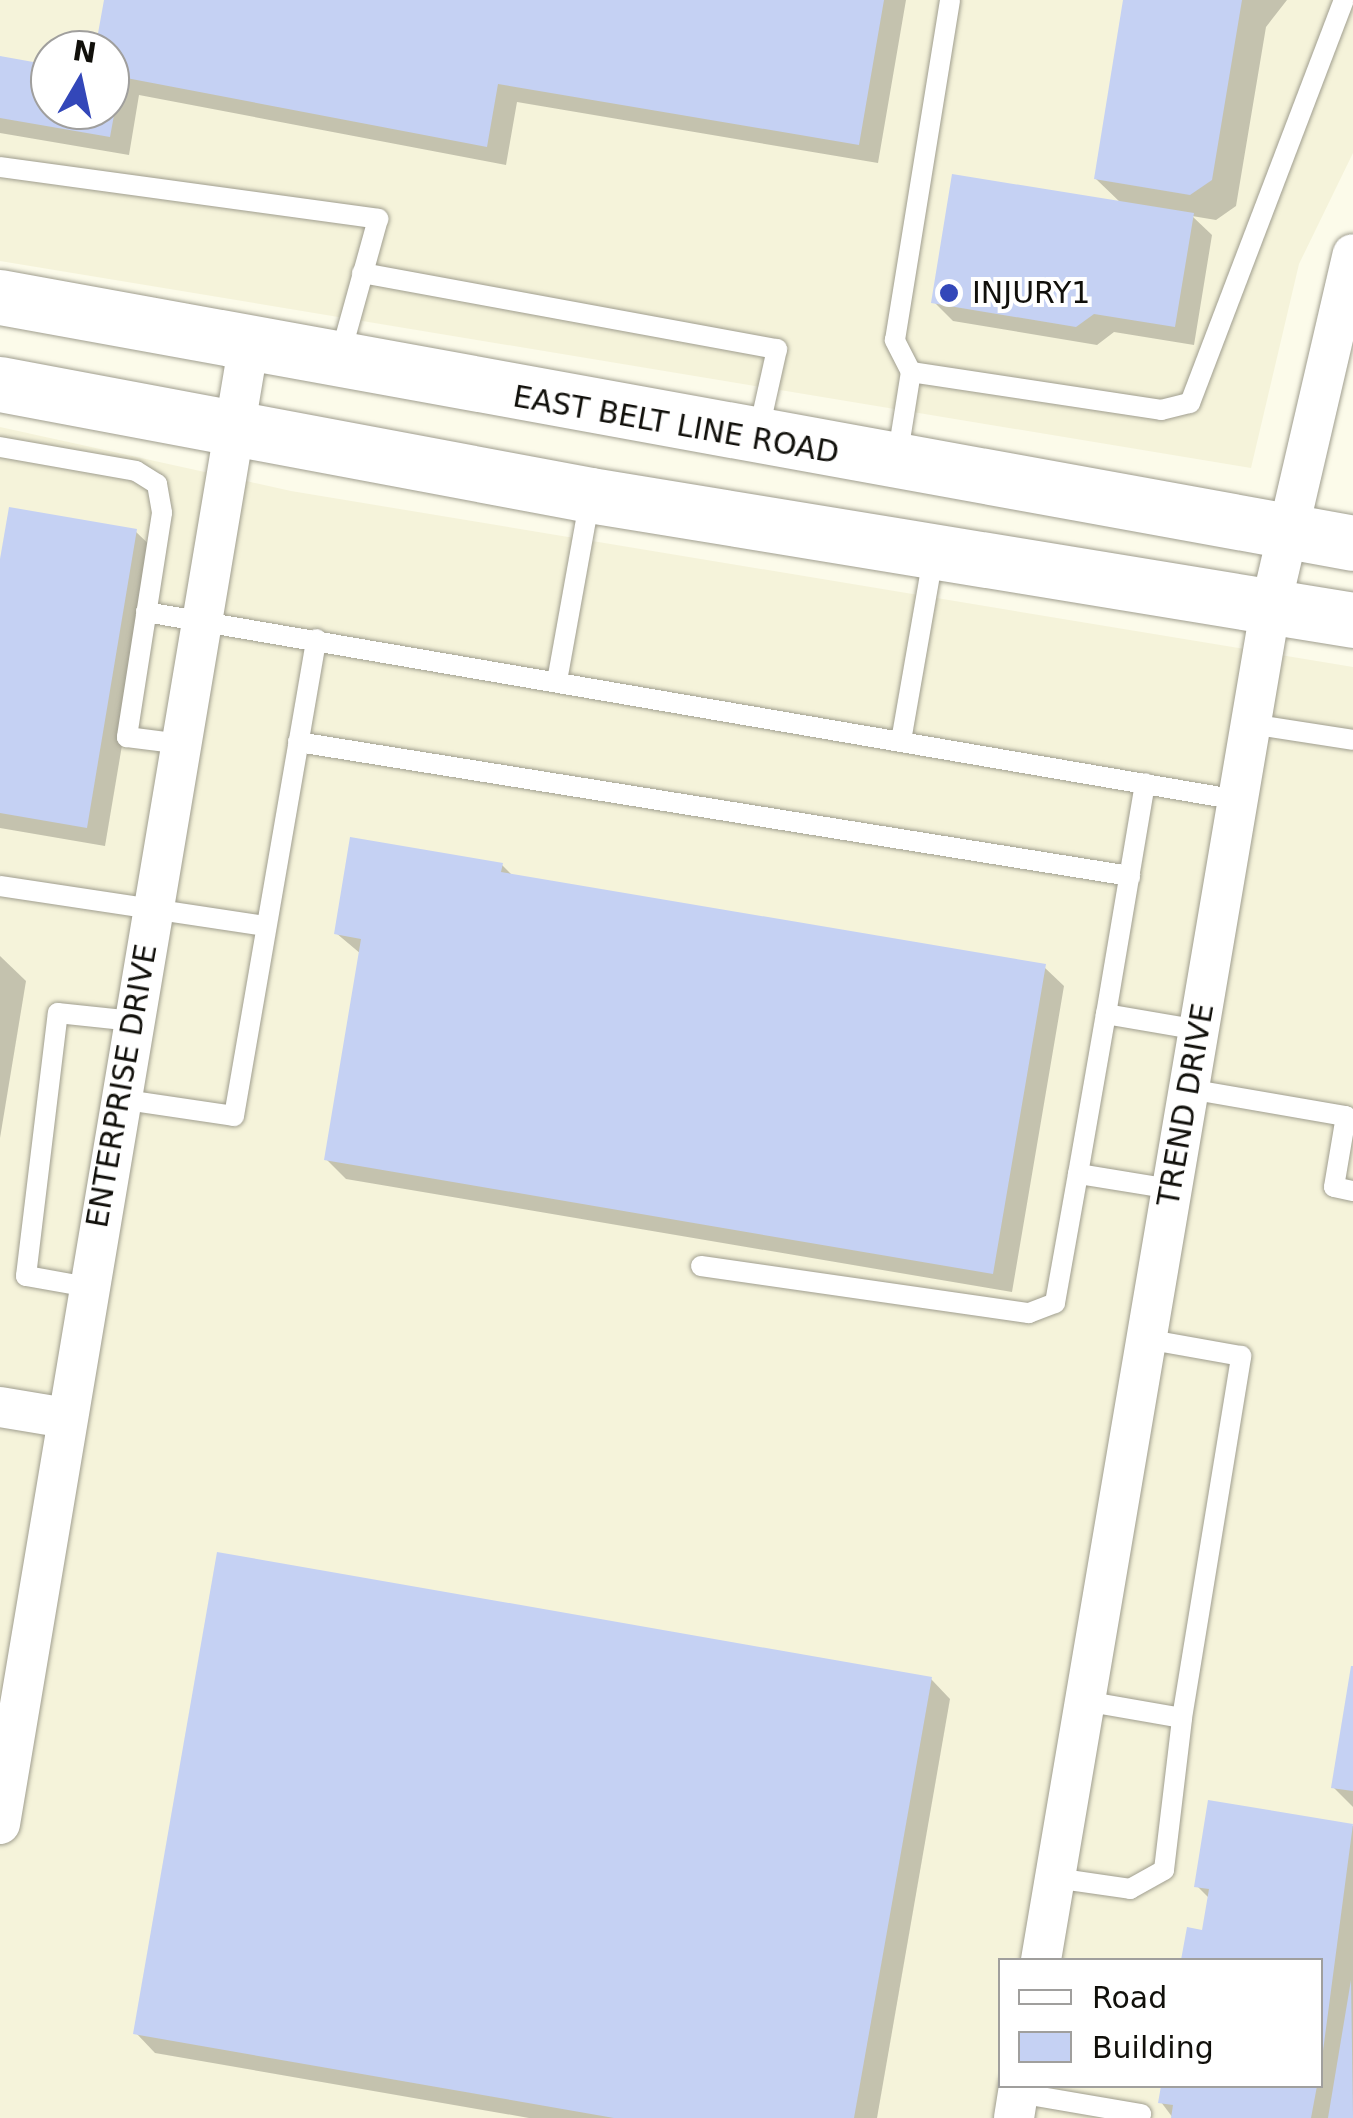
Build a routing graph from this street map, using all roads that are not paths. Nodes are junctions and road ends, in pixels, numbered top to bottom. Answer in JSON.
{"nodes":[{"id":1,"x":950,"y":0,"type":"edge"},
{"id":2,"x":1344,"y":0,"type":"edge"},
{"id":3,"x":0,"y":167,"type":"edge"},
{"id":4,"x":1353,"y":254,"type":"edge"},
{"id":5,"x":362,"y":273,"type":"junction"},
{"id":6,"x":0,"y":297,"type":"edge"},
{"id":7,"x":1345,"y":302,"type":"edge"},
{"id":8,"x":248,"y":349,"type":"junction"},
{"id":9,"x":338,"y":365,"type":"junction"},
{"id":10,"x":911,"y":372,"type":"junction"},
{"id":11,"x":0,"y":384,"type":"edge"},
{"id":12,"x":233,"y":430,"type":"junction"},
{"id":13,"x":757,"y":439,"type":"junction"},
{"id":14,"x":0,"y":447,"type":"edge"},
{"id":15,"x":896,"y":464,"type":"junction"},
{"id":16,"x":590,"y":495,"type":"junction"},
{"id":17,"x":1288,"y":532,"type":"junction"},
{"id":18,"x":1353,"y":543,"type":"edge"},
{"id":19,"x":934,"y":550,"type":"junction"},
{"id":20,"x":1270,"y":606,"type":"junction"},
{"id":21,"x":146,"y":612,"type":"junction"},
{"id":22,"x":202,"y":619,"type":"junction"},
{"id":23,"x":1353,"y":620,"type":"edge"},
{"id":24,"x":316,"y":639,"type":"junction"},
{"id":25,"x":558,"y":681,"type":"junction"},
{"id":26,"x":1250,"y":724,"type":"junction"},
{"id":27,"x":1353,"y":740,"type":"edge"},
{"id":28,"x":901,"y":741,"type":"junction"},
{"id":29,"x":298,"y":742,"type":"junction"},
{"id":30,"x":181,"y":744,"type":"junction"},
{"id":31,"x":1145,"y":783,"type":"junction"},
{"id":32,"x":1238,"y":800,"type":"junction"},
{"id":33,"x":1130,"y":876,"type":"junction"},
{"id":34,"x":0,"y":886,"type":"edge"},
{"id":35,"x":152,"y":910,"type":"junction"},
{"id":36,"x":266,"y":926,"type":"junction"},
{"id":37,"x":1106,"y":1014,"type":"junction"},
{"id":38,"x":134,"y":1022,"type":"junction"},
{"id":39,"x":1199,"y":1030,"type":"junction"},
{"id":40,"x":1189,"y":1089,"type":"junction"},
{"id":41,"x":120,"y":1099,"type":"junction"},
{"id":42,"x":1078,"y":1174,"type":"junction"},
{"id":43,"x":1172,"y":1190,"type":"junction"},
{"id":44,"x":1353,"y":1190,"type":"edge"},
{"id":45,"x":700,"y":1266,"type":"dead end"},
{"id":46,"x":88,"y":1287,"type":"junction"},
{"id":47,"x":1146,"y":1340,"type":"junction"},
{"id":48,"x":0,"y":1407,"type":"edge"},
{"id":49,"x":66,"y":1418,"type":"junction"},
{"id":50,"x":1085,"y":1700,"type":"junction"},
{"id":51,"x":1182,"y":1718,"type":"junction"},
{"id":52,"x":0,"y":1824,"type":"edge"},
{"id":53,"x":1055,"y":1878,"type":"junction"},
{"id":54,"x":1041,"y":1958,"type":"edge"},
{"id":55,"x":1017,"y":2099,"type":"edge"},
{"id":56,"x":1141,"y":2114,"type":"dead end"}],
"edges":[{"from":1,"to":10,"type":"lane"},
{"from":2,"to":10,"type":"lane"},
{"from":3,"to":5,"type":"lane"},
{"from":4,"to":7,"type":"street","name":"TREND DRIVE"},
{"from":5,"to":9,"type":"lane"},
{"from":5,"to":13,"type":"lane"},
{"from":6,"to":8,"type":"main road","name":"EAST BELT LINE ROAD"},
{"from":7,"to":17,"type":"street","name":"TREND DRIVE"},
{"from":8,"to":9,"type":"main road","name":"EAST BELT LINE ROAD"},
{"from":8,"to":12,"type":"street","name":"ENTERPRISE DRIVE"},
{"from":9,"to":13,"type":"main road","name":"EAST BELT LINE ROAD"},
{"from":10,"to":15,"type":"lane"},
{"from":11,"to":12,"type":"main road"},
{"from":12,"to":16,"type":"main road"},
{"from":12,"to":22,"type":"street","name":"ENTERPRISE DRIVE"},
{"from":13,"to":15,"type":"main road","name":"EAST BELT LINE ROAD"},
{"from":14,"to":21,"type":"lane"},
{"from":15,"to":17,"type":"main road","name":"EAST BELT LINE ROAD"},
{"from":16,"to":19,"type":"main road"},
{"from":16,"to":25,"type":"lane"},
{"from":17,"to":18,"type":"main road","name":"EAST BELT LINE ROAD"},
{"from":17,"to":20,"type":"street","name":"TREND DRIVE"},
{"from":19,"to":20,"type":"main road"},
{"from":19,"to":28,"type":"lane"},
{"from":20,"to":23,"type":"main road"},
{"from":20,"to":26,"type":"street","name":"TREND DRIVE"},
{"from":21,"to":22,"type":"lane"},
{"from":21,"to":30,"type":"lane"},
{"from":22,"to":24,"type":"lane"},
{"from":22,"to":30,"type":"street","name":"ENTERPRISE DRIVE"},
{"from":24,"to":25,"type":"lane"},
{"from":24,"to":29,"type":"lane"},
{"from":25,"to":28,"type":"lane"},
{"from":26,"to":27,"type":"lane"},
{"from":26,"to":32,"type":"street","name":"TREND DRIVE"},
{"from":28,"to":31,"type":"lane"},
{"from":29,"to":33,"type":"lane"},
{"from":29,"to":36,"type":"lane"},
{"from":30,"to":35,"type":"street","name":"ENTERPRISE DRIVE"},
{"from":31,"to":32,"type":"lane"},
{"from":31,"to":33,"type":"lane"},
{"from":32,"to":39,"type":"street","name":"TREND DRIVE"},
{"from":33,"to":37,"type":"lane"},
{"from":34,"to":35,"type":"lane"},
{"from":35,"to":36,"type":"lane"},
{"from":35,"to":38,"type":"street","name":"ENTERPRISE DRIVE"},
{"from":36,"to":41,"type":"lane"},
{"from":37,"to":39,"type":"lane"},
{"from":37,"to":42,"type":"lane"},
{"from":38,"to":41,"type":"street","name":"ENTERPRISE DRIVE"},
{"from":38,"to":46,"type":"lane"},
{"from":39,"to":40,"type":"street","name":"TREND DRIVE"},
{"from":40,"to":43,"type":"street","name":"TREND DRIVE"},
{"from":40,"to":44,"type":"lane"},
{"from":41,"to":46,"type":"street","name":"ENTERPRISE DRIVE"},
{"from":42,"to":43,"type":"lane"},
{"from":42,"to":45,"type":"lane"},
{"from":43,"to":47,"type":"street","name":"TREND DRIVE"},
{"from":46,"to":49,"type":"street","name":"ENTERPRISE DRIVE"},
{"from":47,"to":50,"type":"street","name":"TREND DRIVE"},
{"from":47,"to":51,"type":"lane"},
{"from":48,"to":49,"type":"street"},
{"from":49,"to":52,"type":"street","name":"ENTERPRISE DRIVE"},
{"from":50,"to":51,"type":"lane"},
{"from":50,"to":53,"type":"street","name":"TREND DRIVE"},
{"from":51,"to":53,"type":"lane"},
{"from":53,"to":54,"type":"street","name":"TREND DRIVE"},
{"from":55,"to":56,"type":"lane"}]}
